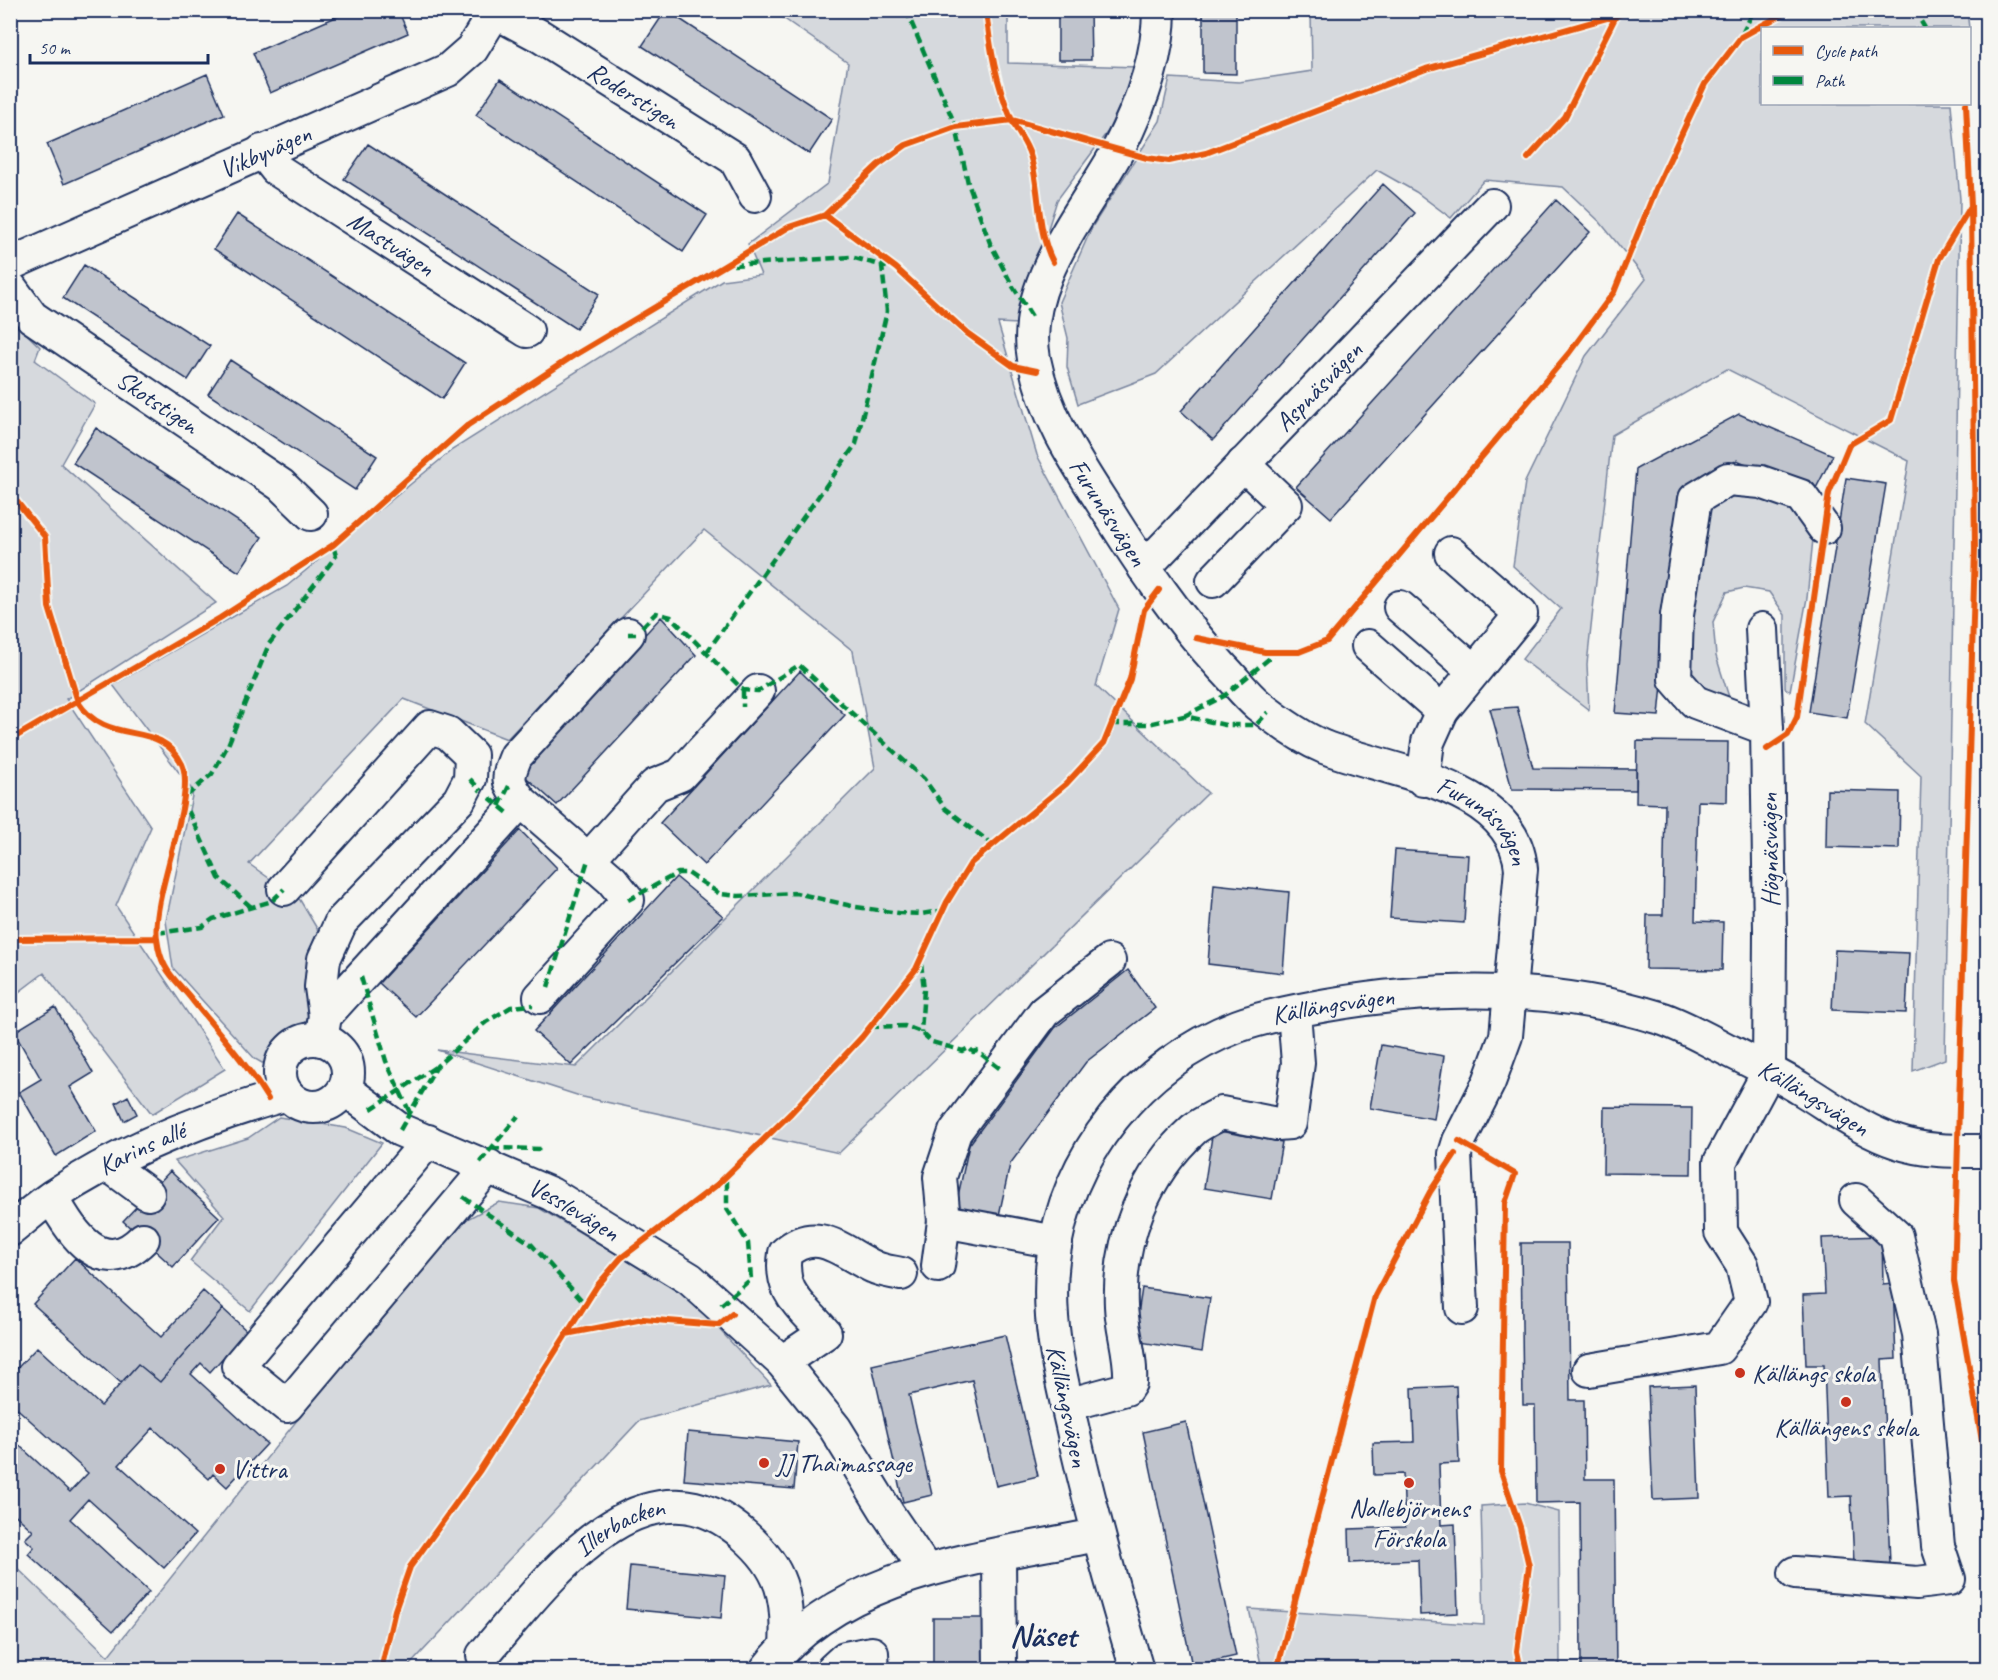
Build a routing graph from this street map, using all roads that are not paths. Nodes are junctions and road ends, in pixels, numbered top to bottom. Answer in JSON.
{"nodes":[{"id":1,"x":1159,"y":10,"type":"edge"},
{"id":2,"x":496,"y":11,"type":"edge"},
{"id":3,"x":262,"y":151,"type":"junction"},
{"id":4,"x":755,"y":196,"type":"dead end"},
{"id":5,"x":1492,"y":205,"type":"dead end"},
{"id":6,"x":10,"y":264,"type":"edge"},
{"id":7,"x":10,"y":287,"type":"edge"},
{"id":8,"x":527,"y":331,"type":"dead end"},
{"id":9,"x":1243,"y":464,"type":"junction"},
{"id":10,"x":311,"y":514,"type":"dead end"},
{"id":11,"x":1824,"y":528,"type":"dead end"},
{"id":12,"x":1451,"y":553,"type":"dead end"},
{"id":13,"x":1144,"y":568,"type":"junction"},
{"id":14,"x":1213,"y":581,"type":"dead end"},
{"id":15,"x":1400,"y":607,"type":"dead end"},
{"id":16,"x":1762,"y":629,"type":"dead end"},
{"id":17,"x":628,"y":634,"type":"dead end"},
{"id":18,"x":1368,"y":646,"type":"dead end"},
{"id":19,"x":1474,"y":671,"type":"junction"},
{"id":20,"x":758,"y":691,"type":"dead end"},
{"id":21,"x":1442,"y":711,"type":"junction"},
{"id":22,"x":1767,"y":729,"type":"junction"},
{"id":23,"x":1424,"y":780,"type":"junction"},
{"id":24,"x":521,"y":801,"type":"junction"},
{"id":25,"x":588,"y":860,"type":"junction"},
{"id":26,"x":284,"y":889,"type":"dead end"},
{"id":27,"x":1109,"y":960,"type":"dead end"},
{"id":28,"x":1510,"y":992,"type":"junction"},
{"id":29,"x":540,"y":996,"type":"dead end"},
{"id":30,"x":1294,"y":1012,"type":"junction"},
{"id":31,"x":323,"y":1028,"type":"junction"},
{"id":32,"x":1769,"y":1071,"type":"junction"},
{"id":33,"x":345,"y":1089,"type":"junction"},
{"id":34,"x":287,"y":1094,"type":"junction"},
{"id":35,"x":428,"y":1141,"type":"junction"},
{"id":36,"x":1988,"y":1151,"type":"edge"},
{"id":37,"x":107,"y":1164,"type":"junction"},
{"id":38,"x":489,"y":1166,"type":"junction"},
{"id":39,"x":148,"y":1194,"type":"dead end"},
{"id":40,"x":52,"y":1197,"type":"junction"},
{"id":41,"x":1856,"y":1200,"type":"dead end"},
{"id":42,"x":944,"y":1221,"type":"junction"},
{"id":43,"x":10,"y":1230,"type":"edge"},
{"id":44,"x":143,"y":1239,"type":"dead end"},
{"id":45,"x":1056,"y":1242,"type":"junction"},
{"id":46,"x":938,"y":1266,"type":"dead end"},
{"id":47,"x":901,"y":1274,"type":"dead end"},
{"id":48,"x":1462,"y":1308,"type":"dead end"},
{"id":49,"x":782,"y":1362,"type":"junction"},
{"id":50,"x":1588,"y":1370,"type":"dead end"},
{"id":51,"x":1067,"y":1405,"type":"junction"},
{"id":52,"x":1097,"y":1535,"type":"junction"},
{"id":53,"x":999,"y":1555,"type":"junction"},
{"id":54,"x":926,"y":1570,"type":"junction"},
{"id":55,"x":1796,"y":1572,"type":"dead end"},
{"id":56,"x":786,"y":1646,"type":"junction"},
{"id":57,"x":483,"y":1655,"type":"dead end"},
{"id":58,"x":766,"y":1670,"type":"edge"},
{"id":59,"x":832,"y":1670,"type":"edge"},
{"id":60,"x":873,"y":1670,"type":"edge"},
{"id":61,"x":1000,"y":1670,"type":"edge"},
{"id":62,"x":1137,"y":1670,"type":"edge"}],
"edges":[{"from":1,"to":13,"type":"street","name":"Furunäsvägen"},
{"from":2,"to":3,"type":"street","name":"Vikbyvägen"},
{"from":2,"to":4,"type":"street","name":"Roderstigen"},
{"from":3,"to":6,"type":"street","name":"Vikbyvägen"},
{"from":3,"to":8,"type":"street","name":"Mastvägen"},
{"from":5,"to":9,"type":"street","name":"Aspnäsvägen"},
{"from":7,"to":10,"type":"street","name":"Skotstigen"},
{"from":9,"to":13,"type":"street","name":"Aspnäsvägen"},
{"from":9,"to":14,"type":"street"},
{"from":11,"to":22,"type":"street"},
{"from":12,"to":19,"type":"street"},
{"from":13,"to":23,"type":"street","name":"Furunäsvägen"},
{"from":15,"to":19,"type":"street"},
{"from":16,"to":22,"type":"street","name":"Högnäsvägen"},
{"from":17,"to":24,"type":"street"},
{"from":18,"to":21,"type":"street"},
{"from":19,"to":21,"type":"street"},
{"from":20,"to":25,"type":"street"},
{"from":21,"to":23,"type":"street"},
{"from":22,"to":32,"type":"street","name":"Högnäsvägen"},
{"from":23,"to":28,"type":"street","name":"Furunäsvägen"},
{"from":24,"to":25,"type":"street"},
{"from":24,"to":31,"type":"street"},
{"from":25,"to":29,"type":"street"},
{"from":26,"to":31,"type":"street"},
{"from":27,"to":42,"type":"street"},
{"from":28,"to":30,"type":"street","name":"Källängsvägen"},
{"from":28,"to":32,"type":"street","name":"Källängsvägen"},
{"from":28,"to":48,"type":"street","name":"Furunäsvägen"},
{"from":30,"to":45,"type":"street","name":"Källängsvägen"},
{"from":30,"to":51,"type":"street"},
{"from":31,"to":33,"type":"street"},
{"from":31,"to":34,"type":"street"},
{"from":32,"to":36,"type":"street","name":"Källängsvägen"},
{"from":32,"to":50,"type":"street"},
{"from":33,"to":34,"type":"street"},
{"from":33,"to":35,"type":"street","name":"Vesslevägen"},
{"from":34,"to":37,"type":"street","name":"Karins allé"},
{"from":35,"to":38,"type":"street","name":"Vesslevägen"},
{"from":35,"to":38,"type":"street"},
{"from":37,"to":39,"type":"street"},
{"from":37,"to":40,"type":"street","name":"Karins allé"},
{"from":38,"to":49,"type":"street","name":"Vesslevägen"},
{"from":40,"to":43,"type":"street","name":"Karins allé"},
{"from":40,"to":44,"type":"street"},
{"from":41,"to":55,"type":"street"},
{"from":42,"to":45,"type":"street"},
{"from":42,"to":46,"type":"street"},
{"from":45,"to":51,"type":"street","name":"Källängsvägen"},
{"from":47,"to":49,"type":"street"},
{"from":49,"to":54,"type":"street","name":"Vesslevägen"},
{"from":51,"to":52,"type":"street","name":"Källängsvägen"},
{"from":52,"to":53,"type":"street"},
{"from":52,"to":62,"type":"street","name":"Källängsvägen"},
{"from":53,"to":54,"type":"street"},
{"from":53,"to":61,"type":"street"},
{"from":54,"to":56,"type":"street"},
{"from":56,"to":57,"type":"street","name":"Illerbacken"},
{"from":56,"to":58,"type":"street"},
{"from":59,"to":60,"type":"street"}]}
